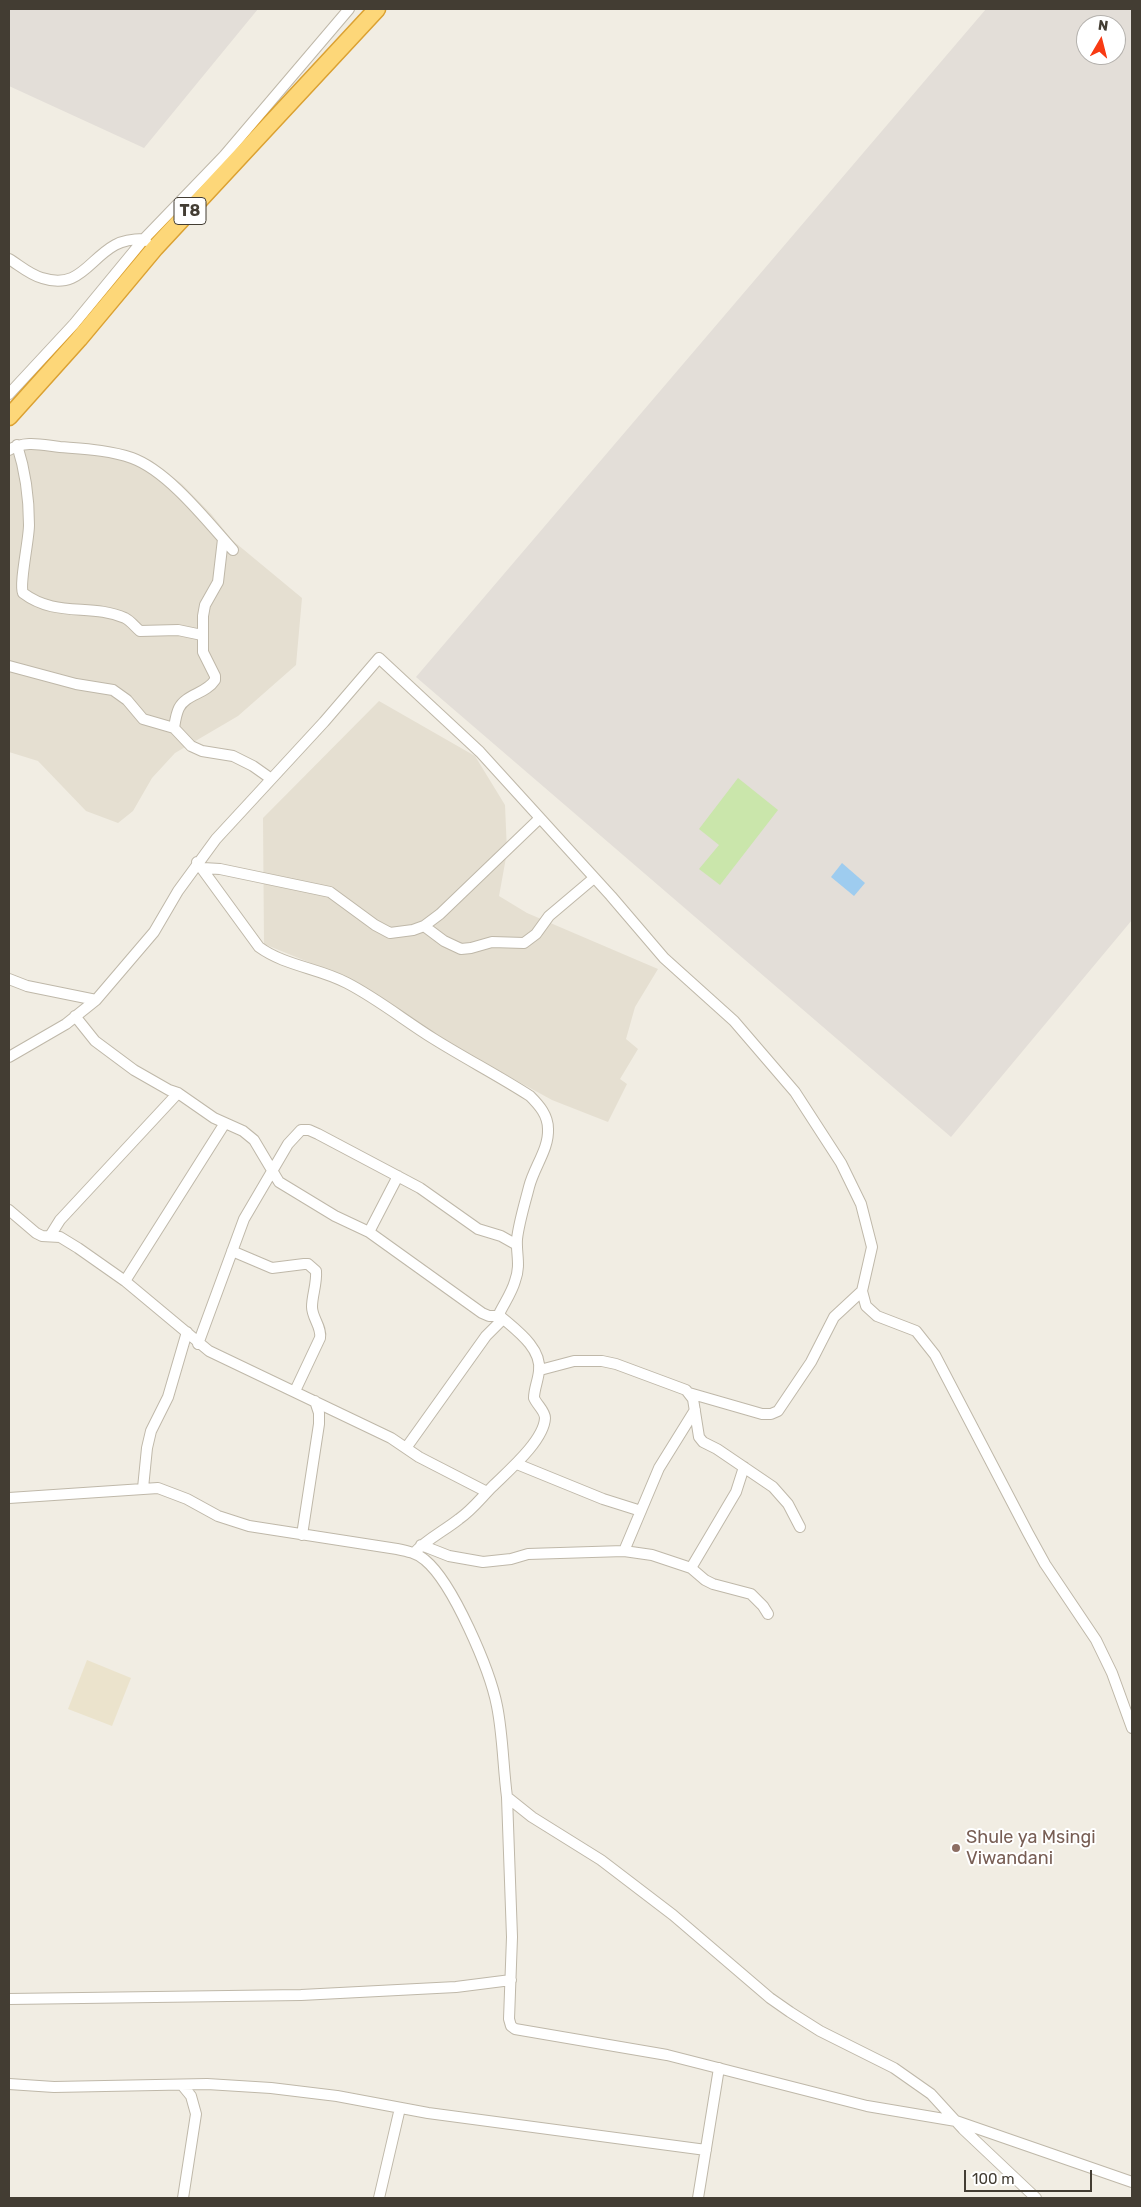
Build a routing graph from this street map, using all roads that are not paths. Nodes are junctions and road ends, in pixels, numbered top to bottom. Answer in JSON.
{"nodes":[{"id":1,"x":349,"y":9,"type":"edge"},
{"id":2,"x":376,"y":9,"type":"edge"},
{"id":3,"x":149,"y":244,"type":"junction"},
{"id":4,"x":9,"y":259,"type":"edge"},
{"id":5,"x":9,"y":394,"type":"edge"},
{"id":6,"x":9,"y":417,"type":"edge"},
{"id":7,"x":13,"y":448,"type":"edge"},
{"id":8,"x":223,"y":539,"type":"junction"},
{"id":9,"x":233,"y":550,"type":"dead end"},
{"id":10,"x":202,"y":634,"type":"junction"},
{"id":11,"x":9,"y":666,"type":"edge"},
{"id":12,"x":174,"y":728,"type":"junction"},
{"id":13,"x":270,"y":778,"type":"junction"},
{"id":14,"x":540,"y":818,"type":"junction"},
{"id":15,"x":200,"y":865,"type":"junction"},
{"id":16,"x":594,"y":878,"type":"junction"},
{"id":17,"x":424,"y":926,"type":"junction"},
{"id":18,"x":9,"y":979,"type":"edge"},
{"id":19,"x":96,"y":1000,"type":"junction"},
{"id":20,"x":75,"y":1016,"type":"junction"},
{"id":21,"x":9,"y":1057,"type":"edge"},
{"id":22,"x":178,"y":1093,"type":"junction"},
{"id":23,"x":225,"y":1123,"type":"junction"},
{"id":24,"x":272,"y":1172,"type":"junction"},
{"id":25,"x":398,"y":1176,"type":"junction"},
{"id":26,"x":9,"y":1210,"type":"edge"},
{"id":27,"x":369,"y":1232,"type":"junction"},
{"id":28,"x":50,"y":1236,"type":"junction"},
{"id":29,"x":517,"y":1245,"type":"junction"},
{"id":30,"x":232,"y":1251,"type":"junction"},
{"id":31,"x":125,"y":1281,"type":"junction"},
{"id":32,"x":862,"y":1292,"type":"junction"},
{"id":33,"x":502,"y":1318,"type":"junction"},
{"id":34,"x":187,"y":1332,"type":"junction"},
{"id":35,"x":198,"y":1344,"type":"junction"},
{"id":36,"x":540,"y":1370,"type":"junction"},
{"id":37,"x":295,"y":1391,"type":"junction"},
{"id":38,"x":690,"y":1393,"type":"junction"},
{"id":39,"x":315,"y":1401,"type":"junction"},
{"id":40,"x":695,"y":1410,"type":"junction"},
{"id":41,"x":406,"y":1448,"type":"junction"},
{"id":42,"x":517,"y":1464,"type":"junction"},
{"id":43,"x":744,"y":1467,"type":"junction"},
{"id":44,"x":143,"y":1488,"type":"junction"},
{"id":45,"x":487,"y":1492,"type":"junction"},
{"id":46,"x":9,"y":1498,"type":"edge"},
{"id":47,"x":641,"y":1511,"type":"junction"},
{"id":48,"x":800,"y":1527,"type":"dead end"},
{"id":49,"x":302,"y":1535,"type":"junction"},
{"id":50,"x":421,"y":1545,"type":"junction"},
{"id":51,"x":624,"y":1551,"type":"junction"},
{"id":52,"x":414,"y":1553,"type":"junction"},
{"id":53,"x":691,"y":1568,"type":"junction"},
{"id":54,"x":768,"y":1614,"type":"dead end"},
{"id":55,"x":1132,"y":1728,"type":"edge"},
{"id":56,"x":507,"y":1798,"type":"junction"},
{"id":57,"x":511,"y":1980,"type":"junction"},
{"id":58,"x":9,"y":1999,"type":"edge"},
{"id":59,"x":719,"y":2068,"type":"junction"},
{"id":60,"x":9,"y":2084,"type":"edge"},
{"id":61,"x":182,"y":2085,"type":"junction"},
{"id":62,"x":400,"y":2108,"type":"junction"},
{"id":63,"x":956,"y":2121,"type":"junction"},
{"id":64,"x":706,"y":2150,"type":"junction"},
{"id":65,"x":1132,"y":2182,"type":"edge"},
{"id":66,"x":183,"y":2198,"type":"edge"},
{"id":67,"x":379,"y":2198,"type":"edge"},
{"id":68,"x":698,"y":2198,"type":"edge"},
{"id":69,"x":1036,"y":2198,"type":"edge"}],
"edges":[{"from":1,"to":3,"type":"street"},
{"from":2,"to":3,"type":"highway","number":"T8"},
{"from":3,"to":4,"type":"street"},
{"from":3,"to":5,"type":"street"},
{"from":3,"to":6,"type":"highway","number":"T8"},
{"from":7,"to":8,"type":"street"},
{"from":7,"to":10,"type":"street"},
{"from":8,"to":9,"type":"street"},
{"from":8,"to":10,"type":"street"},
{"from":10,"to":12,"type":"street"},
{"from":11,"to":12,"type":"street"},
{"from":12,"to":13,"type":"street"},
{"from":13,"to":14,"type":"street"},
{"from":13,"to":15,"type":"street"},
{"from":14,"to":16,"type":"street"},
{"from":14,"to":17,"type":"street"},
{"from":15,"to":17,"type":"street"},
{"from":15,"to":19,"type":"street"},
{"from":15,"to":29,"type":"street"},
{"from":16,"to":17,"type":"street"},
{"from":16,"to":32,"type":"street"},
{"from":18,"to":19,"type":"street"},
{"from":19,"to":20,"type":"street"},
{"from":20,"to":21,"type":"street"},
{"from":20,"to":22,"type":"street"},
{"from":22,"to":23,"type":"street"},
{"from":22,"to":28,"type":"street"},
{"from":23,"to":24,"type":"street"},
{"from":23,"to":31,"type":"street"},
{"from":24,"to":25,"type":"street"},
{"from":24,"to":27,"type":"street"},
{"from":24,"to":30,"type":"street"},
{"from":25,"to":27,"type":"street"},
{"from":25,"to":29,"type":"street"},
{"from":26,"to":28,"type":"street"},
{"from":27,"to":33,"type":"street"},
{"from":28,"to":31,"type":"street"},
{"from":29,"to":33,"type":"street"},
{"from":30,"to":35,"type":"street"},
{"from":30,"to":37,"type":"street"},
{"from":31,"to":34,"type":"street"},
{"from":32,"to":38,"type":"street"},
{"from":32,"to":55,"type":"street"},
{"from":33,"to":36,"type":"street"},
{"from":33,"to":41,"type":"street"},
{"from":34,"to":35,"type":"street"},
{"from":34,"to":44,"type":"street"},
{"from":35,"to":37,"type":"street"},
{"from":36,"to":38,"type":"street"},
{"from":36,"to":42,"type":"street"},
{"from":37,"to":39,"type":"street"},
{"from":38,"to":40,"type":"street"},
{"from":39,"to":41,"type":"street"},
{"from":39,"to":49,"type":"street"},
{"from":40,"to":43,"type":"street"},
{"from":40,"to":47,"type":"street"},
{"from":41,"to":45,"type":"street"},
{"from":42,"to":45,"type":"street"},
{"from":42,"to":47,"type":"street"},
{"from":43,"to":48,"type":"street"},
{"from":43,"to":53,"type":"street"},
{"from":44,"to":46,"type":"street"},
{"from":44,"to":49,"type":"street"},
{"from":45,"to":50,"type":"street"},
{"from":47,"to":51,"type":"street"},
{"from":49,"to":52,"type":"street"},
{"from":50,"to":51,"type":"street"},
{"from":50,"to":52,"type":"street"},
{"from":51,"to":53,"type":"street"},
{"from":52,"to":56,"type":"street"},
{"from":53,"to":54,"type":"street"},
{"from":56,"to":57,"type":"street"},
{"from":56,"to":63,"type":"street"},
{"from":57,"to":58,"type":"street"},
{"from":57,"to":59,"type":"street"},
{"from":59,"to":63,"type":"street"},
{"from":59,"to":64,"type":"street"},
{"from":60,"to":61,"type":"street"},
{"from":61,"to":62,"type":"street"},
{"from":61,"to":66,"type":"street"},
{"from":62,"to":64,"type":"street"},
{"from":62,"to":67,"type":"street"},
{"from":63,"to":65,"type":"street"},
{"from":63,"to":69,"type":"street"},
{"from":64,"to":68,"type":"street"}]}
